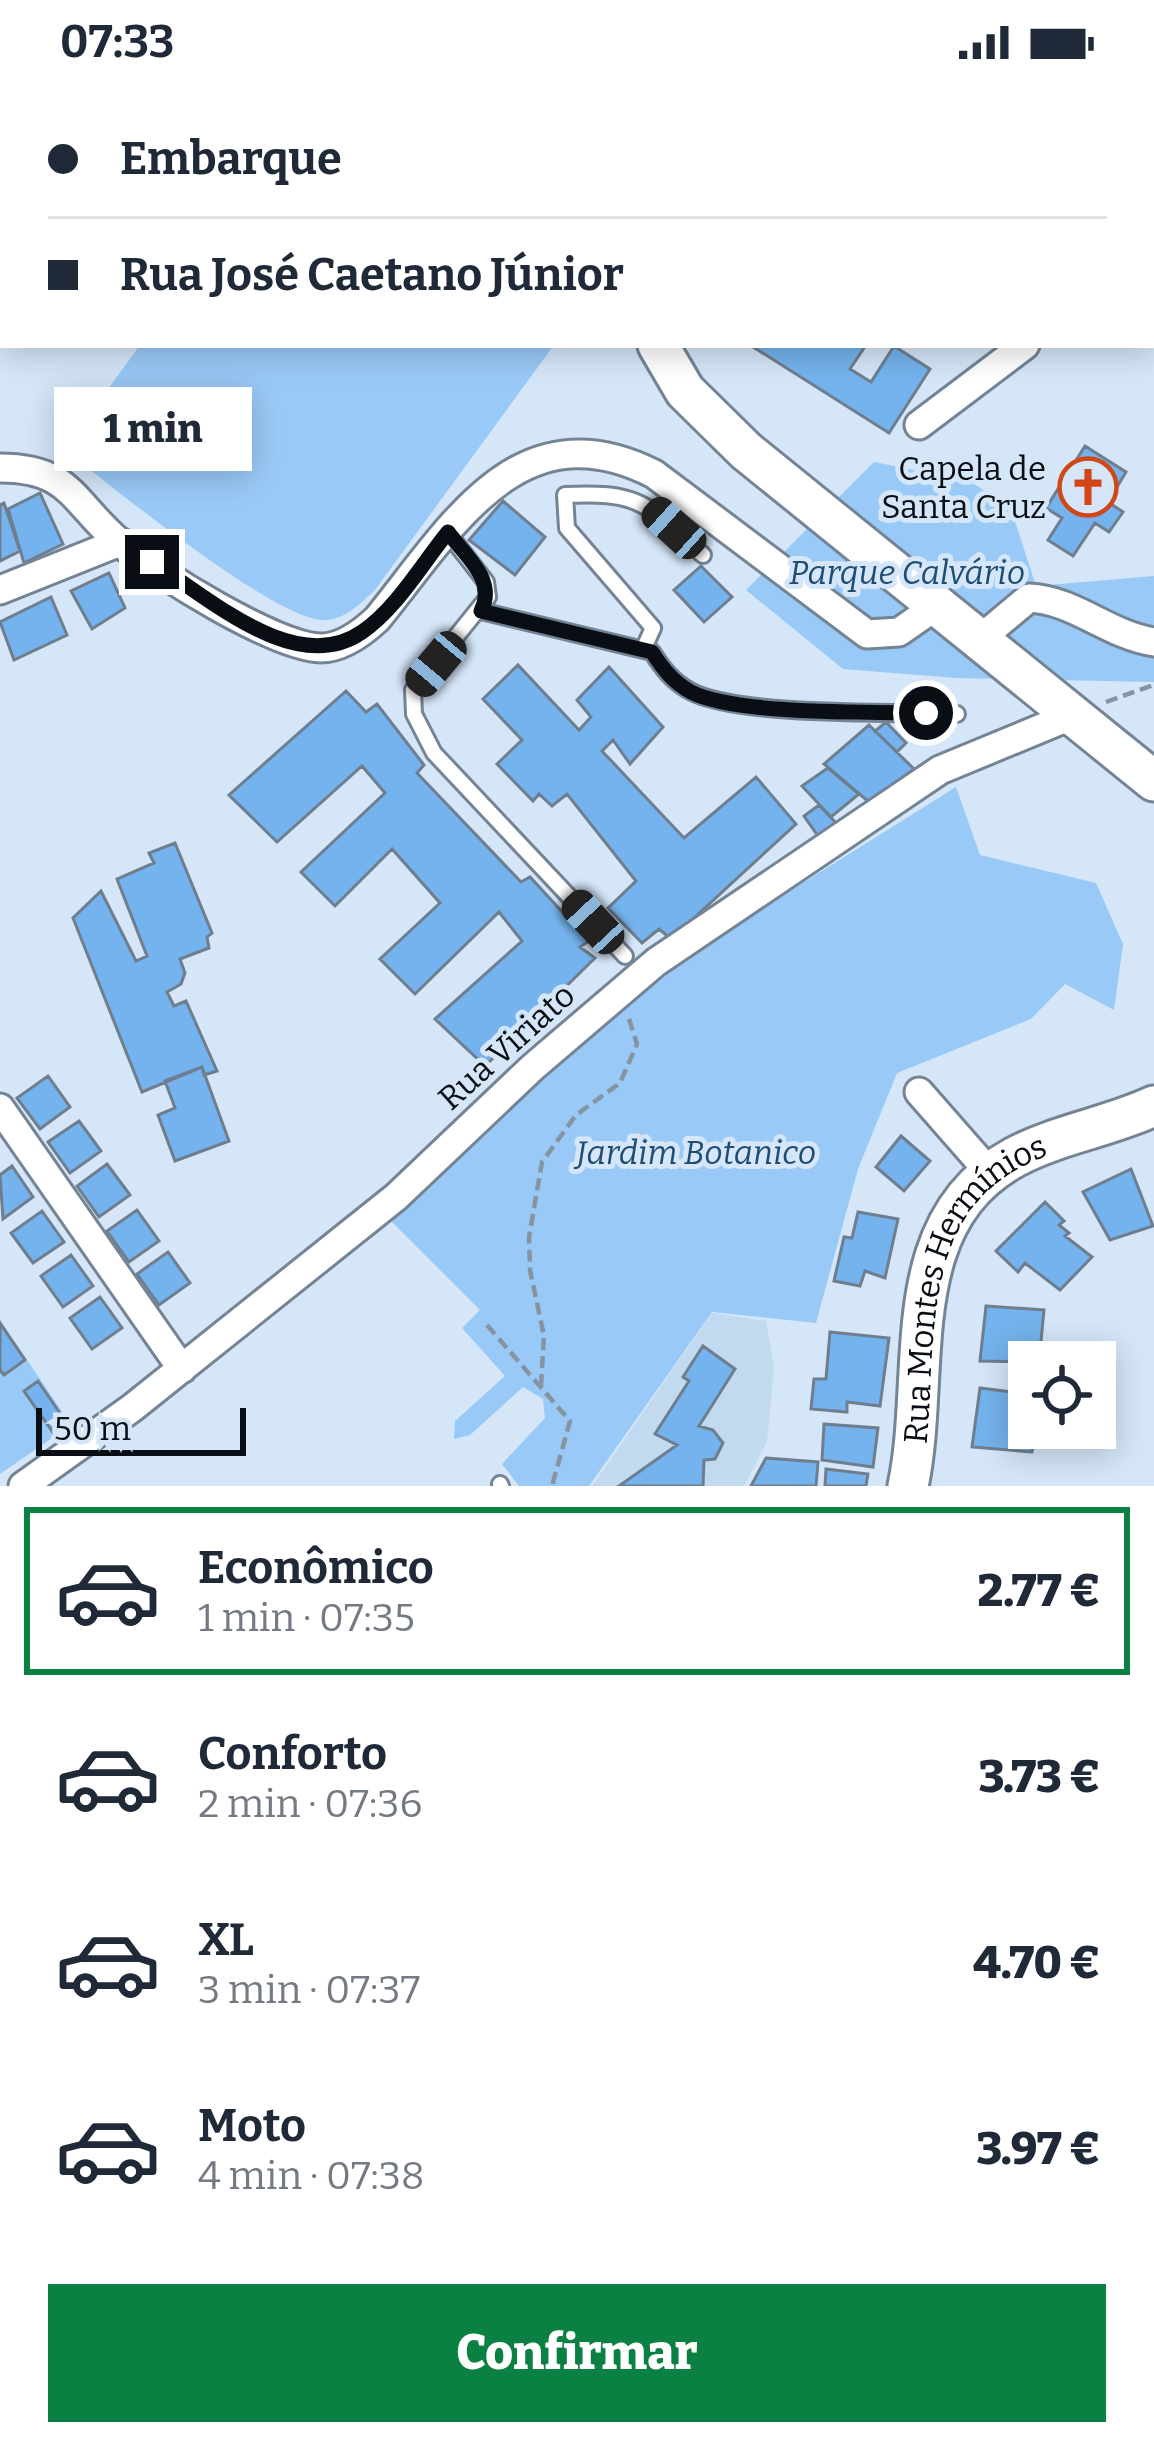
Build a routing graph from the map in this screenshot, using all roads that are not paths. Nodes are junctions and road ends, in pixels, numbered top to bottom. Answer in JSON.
{"nodes":[{"id":1,"x":660,"y":348,"type":"edge"},
{"id":2,"x":1021,"y":348,"type":"edge"},
{"id":3,"x":920,"y":425,"type":"dead end"},
{"id":4,"x":0,"y":469,"type":"edge"},
{"id":5,"x":448,"y":532,"type":"junction"},
{"id":6,"x":120,"y":542,"type":"junction"},
{"id":7,"x":703,"y":555,"type":"dead end"},
{"id":8,"x":0,"y":590,"type":"edge"},
{"id":9,"x":935,"y":607,"type":"junction"},
{"id":10,"x":481,"y":611,"type":"junction"},
{"id":11,"x":980,"y":638,"type":"junction"},
{"id":12,"x":1154,"y":642,"type":"edge"},
{"id":13,"x":643,"y":650,"type":"junction"},
{"id":14,"x":957,"y":714,"type":"dead end"},
{"id":15,"x":1073,"y":715,"type":"junction"},
{"id":16,"x":1154,"y":781,"type":"edge"},
{"id":17,"x":625,"y":956,"type":"dead end"},
{"id":18,"x":919,"y":1092,"type":"dead end"},
{"id":19,"x":0,"y":1108,"type":"edge"},
{"id":20,"x":1153,"y":1109,"type":"edge"},
{"id":21,"x":990,"y":1173,"type":"junction"},
{"id":22,"x":182,"y":1369,"type":"junction"},
{"id":23,"x":23,"y":1486,"type":"edge"},
{"id":24,"x":908,"y":1486,"type":"edge"}],
"edges":[{"from":1,"to":9,"type":"main road"},
{"from":2,"to":3,"type":"street"},
{"from":4,"to":6,"type":"street"},
{"from":5,"to":6,"type":"street"},
{"from":5,"to":9,"type":"street"},
{"from":5,"to":10,"type":"lane"},
{"from":6,"to":8,"type":"street"},
{"from":7,"to":13,"type":"lane"},
{"from":9,"to":11,"type":"main road"},
{"from":10,"to":13,"type":"lane"},
{"from":10,"to":17,"type":"lane"},
{"from":11,"to":12,"type":"street"},
{"from":11,"to":15,"type":"main road"},
{"from":13,"to":14,"type":"lane"},
{"from":15,"to":16,"type":"main road"},
{"from":15,"to":22,"type":"street","name":"Rua Viriato"},
{"from":18,"to":21,"type":"street"},
{"from":19,"to":22,"type":"street"},
{"from":20,"to":21,"type":"main road","name":"Rua Montes Hermínios"},
{"from":21,"to":24,"type":"main road","name":"Rua Montes Hermínios"},
{"from":22,"to":23,"type":"street","name":"Rua Viriato"}]}
